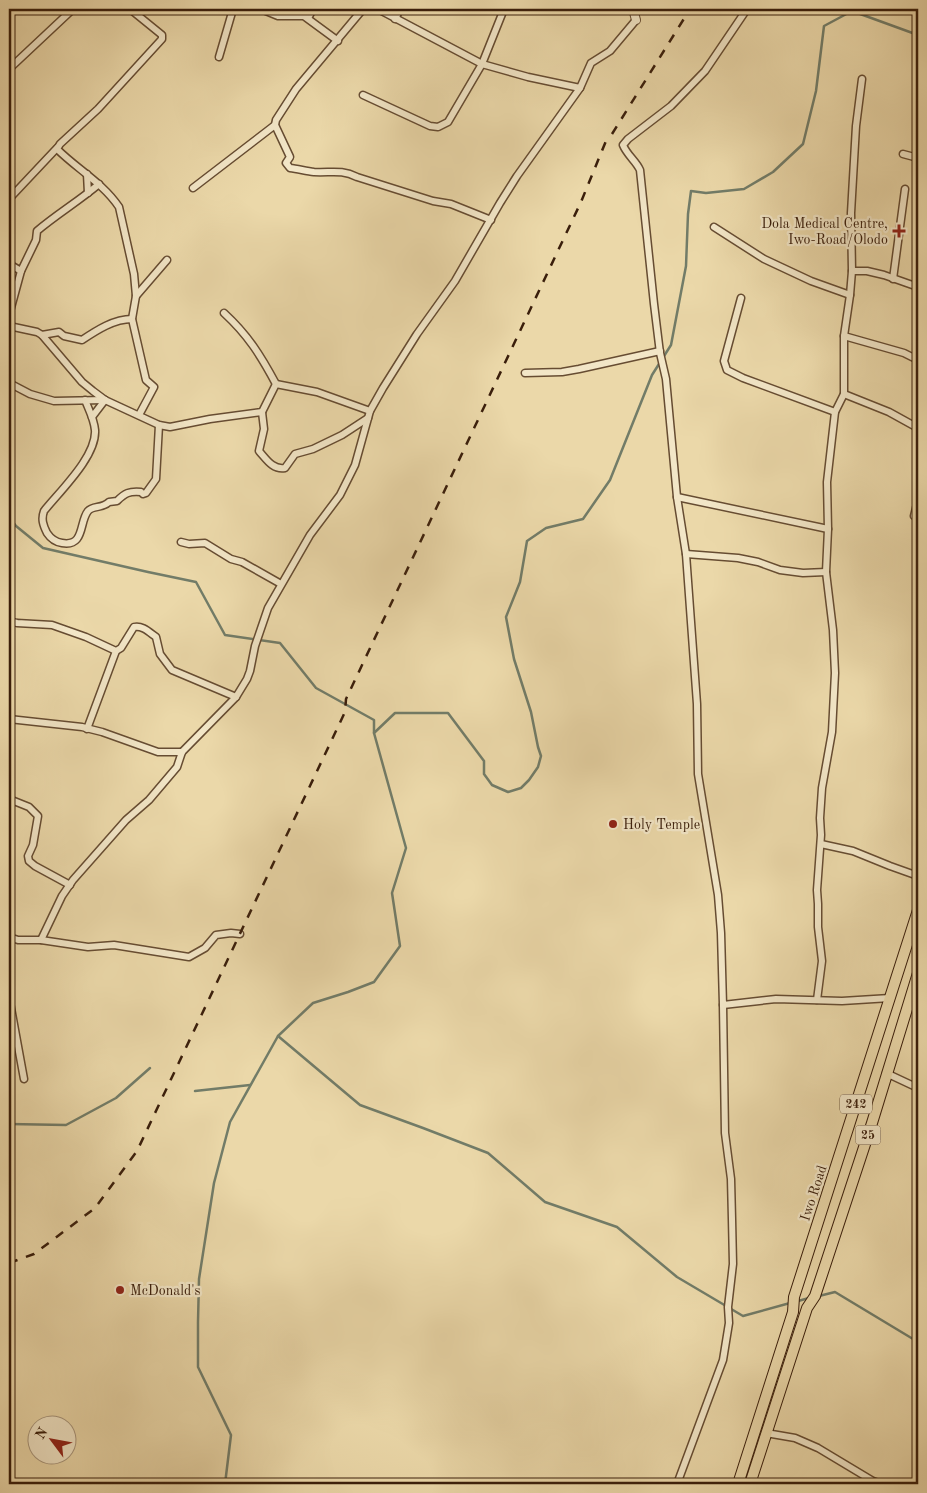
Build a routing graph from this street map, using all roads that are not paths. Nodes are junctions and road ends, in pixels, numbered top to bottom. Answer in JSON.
{"nodes":[{"id":1,"x":73,"y":9,"type":"edge"},
{"id":2,"x":130,"y":9,"type":"edge"},
{"id":3,"x":233,"y":9,"type":"edge"},
{"id":4,"x":261,"y":9,"type":"edge"},
{"id":5,"x":314,"y":9,"type":"edge"},
{"id":6,"x":363,"y":9,"type":"edge"},
{"id":7,"x":378,"y":9,"type":"edge"},
{"id":8,"x":400,"y":9,"type":"edge"},
{"id":9,"x":504,"y":9,"type":"edge"},
{"id":10,"x":633,"y":9,"type":"edge"},
{"id":11,"x":747,"y":9,"type":"edge"},
{"id":12,"x":308,"y":18,"type":"junction"},
{"id":13,"x":395,"y":19,"type":"junction"},
{"id":14,"x":636,"y":20,"type":"joint"},
{"id":15,"x":338,"y":40,"type":"junction"},
{"id":16,"x":219,"y":57,"type":"dead end"},
{"id":17,"x":482,"y":64,"type":"junction"},
{"id":18,"x":9,"y":66,"type":"edge"},
{"id":19,"x":862,"y":79,"type":"dead end"},
{"id":20,"x":580,"y":88,"type":"junction"},
{"id":21,"x":363,"y":95,"type":"dead end"},
{"id":22,"x":275,"y":125,"type":"junction"},
{"id":23,"x":57,"y":148,"type":"junction"},
{"id":24,"x":903,"y":154,"type":"dead end"},
{"id":25,"x":918,"y":158,"type":"edge"},
{"id":26,"x":87,"y":174,"type":"junction"},
{"id":27,"x":99,"y":184,"type":"junction"},
{"id":28,"x":193,"y":188,"type":"dead end"},
{"id":29,"x":905,"y":189,"type":"dead end"},
{"id":30,"x":88,"y":193,"type":"junction"},
{"id":31,"x":9,"y":200,"type":"edge"},
{"id":32,"x":491,"y":220,"type":"junction"},
{"id":33,"x":714,"y":227,"type":"dead end"},
{"id":34,"x":167,"y":260,"type":"dead end"},
{"id":35,"x":9,"y":264,"type":"edge"},
{"id":36,"x":21,"y":271,"type":"junction"},
{"id":37,"x":852,"y":271,"type":"junction"},
{"id":38,"x":893,"y":279,"type":"junction"},
{"id":39,"x":918,"y":287,"type":"edge"},
{"id":40,"x":136,"y":296,"type":"junction"},
{"id":41,"x":850,"y":296,"type":"junction"},
{"id":42,"x":741,"y":298,"type":"dead end"},
{"id":43,"x":224,"y":313,"type":"dead end"},
{"id":44,"x":9,"y":315,"type":"edge"},
{"id":45,"x":132,"y":320,"type":"junction"},
{"id":46,"x":9,"y":326,"type":"edge"},
{"id":47,"x":59,"y":332,"type":"junction"},
{"id":48,"x":42,"y":335,"type":"junction"},
{"id":49,"x":844,"y":336,"type":"junction"},
{"id":50,"x":50,"y":344,"type":"junction"},
{"id":51,"x":660,"y":352,"type":"junction"},
{"id":52,"x":918,"y":360,"type":"edge"},
{"id":53,"x":524,"y":372,"type":"dead end"},
{"id":54,"x":9,"y":383,"type":"edge"},
{"id":55,"x":276,"y":384,"type":"junction"},
{"id":56,"x":844,"y":394,"type":"junction"},
{"id":57,"x":85,"y":400,"type":"junction"},
{"id":58,"x":105,"y":400,"type":"junction"},
{"id":59,"x":262,"y":412,"type":"junction"},
{"id":60,"x":835,"y":412,"type":"junction"},
{"id":61,"x":369,"y":414,"type":"junction"},
{"id":62,"x":139,"y":415,"type":"junction"},
{"id":63,"x":92,"y":417,"type":"junction"},
{"id":64,"x":159,"y":425,"type":"junction"},
{"id":65,"x":918,"y":428,"type":"edge"},
{"id":66,"x":677,"y":497,"type":"junction"},
{"id":67,"x":918,"y":500,"type":"edge"},
{"id":68,"x":914,"y":516,"type":"dead end"},
{"id":69,"x":828,"y":529,"type":"junction"},
{"id":70,"x":181,"y":542,"type":"dead end"},
{"id":71,"x":686,"y":554,"type":"junction"},
{"id":72,"x":826,"y":572,"type":"junction"},
{"id":73,"x":281,"y":584,"type":"junction"},
{"id":74,"x":9,"y":621,"type":"edge"},
{"id":75,"x":116,"y":651,"type":"junction"},
{"id":76,"x":236,"y":696,"type":"junction"},
{"id":77,"x":9,"y":719,"type":"edge"},
{"id":78,"x":87,"y":729,"type":"junction"},
{"id":79,"x":182,"y":752,"type":"junction"},
{"id":80,"x":9,"y":799,"type":"edge"},
{"id":81,"x":821,"y":844,"type":"junction"},
{"id":82,"x":918,"y":876,"type":"edge"},
{"id":83,"x":70,"y":885,"type":"junction"},
{"id":84,"x":918,"y":910,"type":"edge"},
{"id":85,"x":240,"y":934,"type":"dead end"},
{"id":86,"x":9,"y":937,"type":"edge"},
{"id":87,"x":41,"y":940,"type":"junction"},
{"id":88,"x":918,"y":973,"type":"edge"},
{"id":89,"x":9,"y":998,"type":"edge"},
{"id":90,"x":890,"y":998,"type":"junction"},
{"id":91,"x":817,"y":1000,"type":"junction"},
{"id":92,"x":723,"y":1005,"type":"junction"},
{"id":93,"x":886,"y":1073,"type":"junction"},
{"id":94,"x":24,"y":1079,"type":"dead end"},
{"id":95,"x":918,"y":1088,"type":"edge"},
{"id":96,"x":766,"y":1433,"type":"junction"},
{"id":97,"x":677,"y":1484,"type":"edge"},
{"id":98,"x":738,"y":1484,"type":"edge"},
{"id":99,"x":750,"y":1484,"type":"edge"},
{"id":100,"x":882,"y":1484,"type":"edge"}],
"edges":[{"from":1,"to":18,"type":"street"},
{"from":2,"to":23,"type":"street"},
{"from":3,"to":16,"type":"street"},
{"from":4,"to":12,"type":"street"},
{"from":5,"to":12,"type":"street"},
{"from":6,"to":15,"type":"street"},
{"from":7,"to":13,"type":"street"},
{"from":8,"to":13,"type":"street"},
{"from":9,"to":17,"type":"street"},
{"from":10,"to":14,"type":"street"},
{"from":11,"to":51,"type":"street"},
{"from":12,"to":15,"type":"street"},
{"from":13,"to":17,"type":"street"},
{"from":14,"to":20,"type":"street"},
{"from":15,"to":22,"type":"street"},
{"from":17,"to":20,"type":"street"},
{"from":17,"to":21,"type":"street"},
{"from":19,"to":37,"type":"street"},
{"from":20,"to":32,"type":"street"},
{"from":22,"to":28,"type":"street"},
{"from":22,"to":32,"type":"street"},
{"from":23,"to":26,"type":"street"},
{"from":23,"to":31,"type":"street"},
{"from":24,"to":25,"type":"street"},
{"from":26,"to":27,"type":"street"},
{"from":26,"to":30,"type":"street"},
{"from":27,"to":30,"type":"street"},
{"from":27,"to":40,"type":"street"},
{"from":29,"to":38,"type":"street"},
{"from":30,"to":36,"type":"street"},
{"from":32,"to":61,"type":"street"},
{"from":33,"to":41,"type":"street"},
{"from":34,"to":40,"type":"street"},
{"from":35,"to":36,"type":"street"},
{"from":36,"to":44,"type":"street"},
{"from":37,"to":38,"type":"street"},
{"from":37,"to":41,"type":"street"},
{"from":38,"to":39,"type":"street"},
{"from":40,"to":45,"type":"street"},
{"from":41,"to":49,"type":"street"},
{"from":42,"to":60,"type":"street"},
{"from":43,"to":55,"type":"street"},
{"from":45,"to":47,"type":"street"},
{"from":45,"to":62,"type":"street"},
{"from":46,"to":48,"type":"street"},
{"from":47,"to":48,"type":"street"},
{"from":47,"to":50,"type":"street"},
{"from":48,"to":50,"type":"street"},
{"from":49,"to":52,"type":"street"},
{"from":49,"to":56,"type":"street"},
{"from":50,"to":58,"type":"street"},
{"from":51,"to":53,"type":"street"},
{"from":51,"to":66,"type":"street"},
{"from":54,"to":57,"type":"street"},
{"from":55,"to":59,"type":"street"},
{"from":55,"to":61,"type":"street"},
{"from":56,"to":60,"type":"street"},
{"from":56,"to":65,"type":"street"},
{"from":57,"to":58,"type":"street"},
{"from":57,"to":63,"type":"street"},
{"from":58,"to":62,"type":"street"},
{"from":58,"to":63,"type":"street"},
{"from":59,"to":61,"type":"street"},
{"from":59,"to":64,"type":"street"},
{"from":60,"to":69,"type":"street"},
{"from":61,"to":73,"type":"street"},
{"from":62,"to":64,"type":"street"},
{"from":63,"to":64,"type":"street"},
{"from":66,"to":69,"type":"street"},
{"from":66,"to":71,"type":"street"},
{"from":67,"to":68,"type":"street"},
{"from":69,"to":72,"type":"street"},
{"from":70,"to":73,"type":"street"},
{"from":71,"to":72,"type":"street"},
{"from":71,"to":92,"type":"street"},
{"from":72,"to":81,"type":"street"},
{"from":73,"to":76,"type":"street"},
{"from":74,"to":75,"type":"street"},
{"from":75,"to":76,"type":"street"},
{"from":75,"to":78,"type":"street"},
{"from":76,"to":79,"type":"street"},
{"from":77,"to":78,"type":"street"},
{"from":78,"to":79,"type":"street"},
{"from":79,"to":83,"type":"street"},
{"from":80,"to":83,"type":"street"},
{"from":81,"to":82,"type":"street"},
{"from":81,"to":91,"type":"street"},
{"from":83,"to":87,"type":"street"},
{"from":84,"to":90,"type":"main road","name":"Iwo Road","number":"242"},
{"from":85,"to":87,"type":"street"},
{"from":86,"to":87,"type":"street"},
{"from":88,"to":93,"type":"main road","number":"25"},
{"from":89,"to":94,"type":"street"},
{"from":90,"to":91,"type":"street"},
{"from":90,"to":98,"type":"main road","name":"Iwo Road","number":"242"},
{"from":91,"to":92,"type":"street"},
{"from":92,"to":97,"type":"street"},
{"from":93,"to":95,"type":"street"},
{"from":93,"to":96,"type":"main road","number":"25"},
{"from":96,"to":99,"type":"main road","number":"25"},
{"from":96,"to":100,"type":"street"}]}
